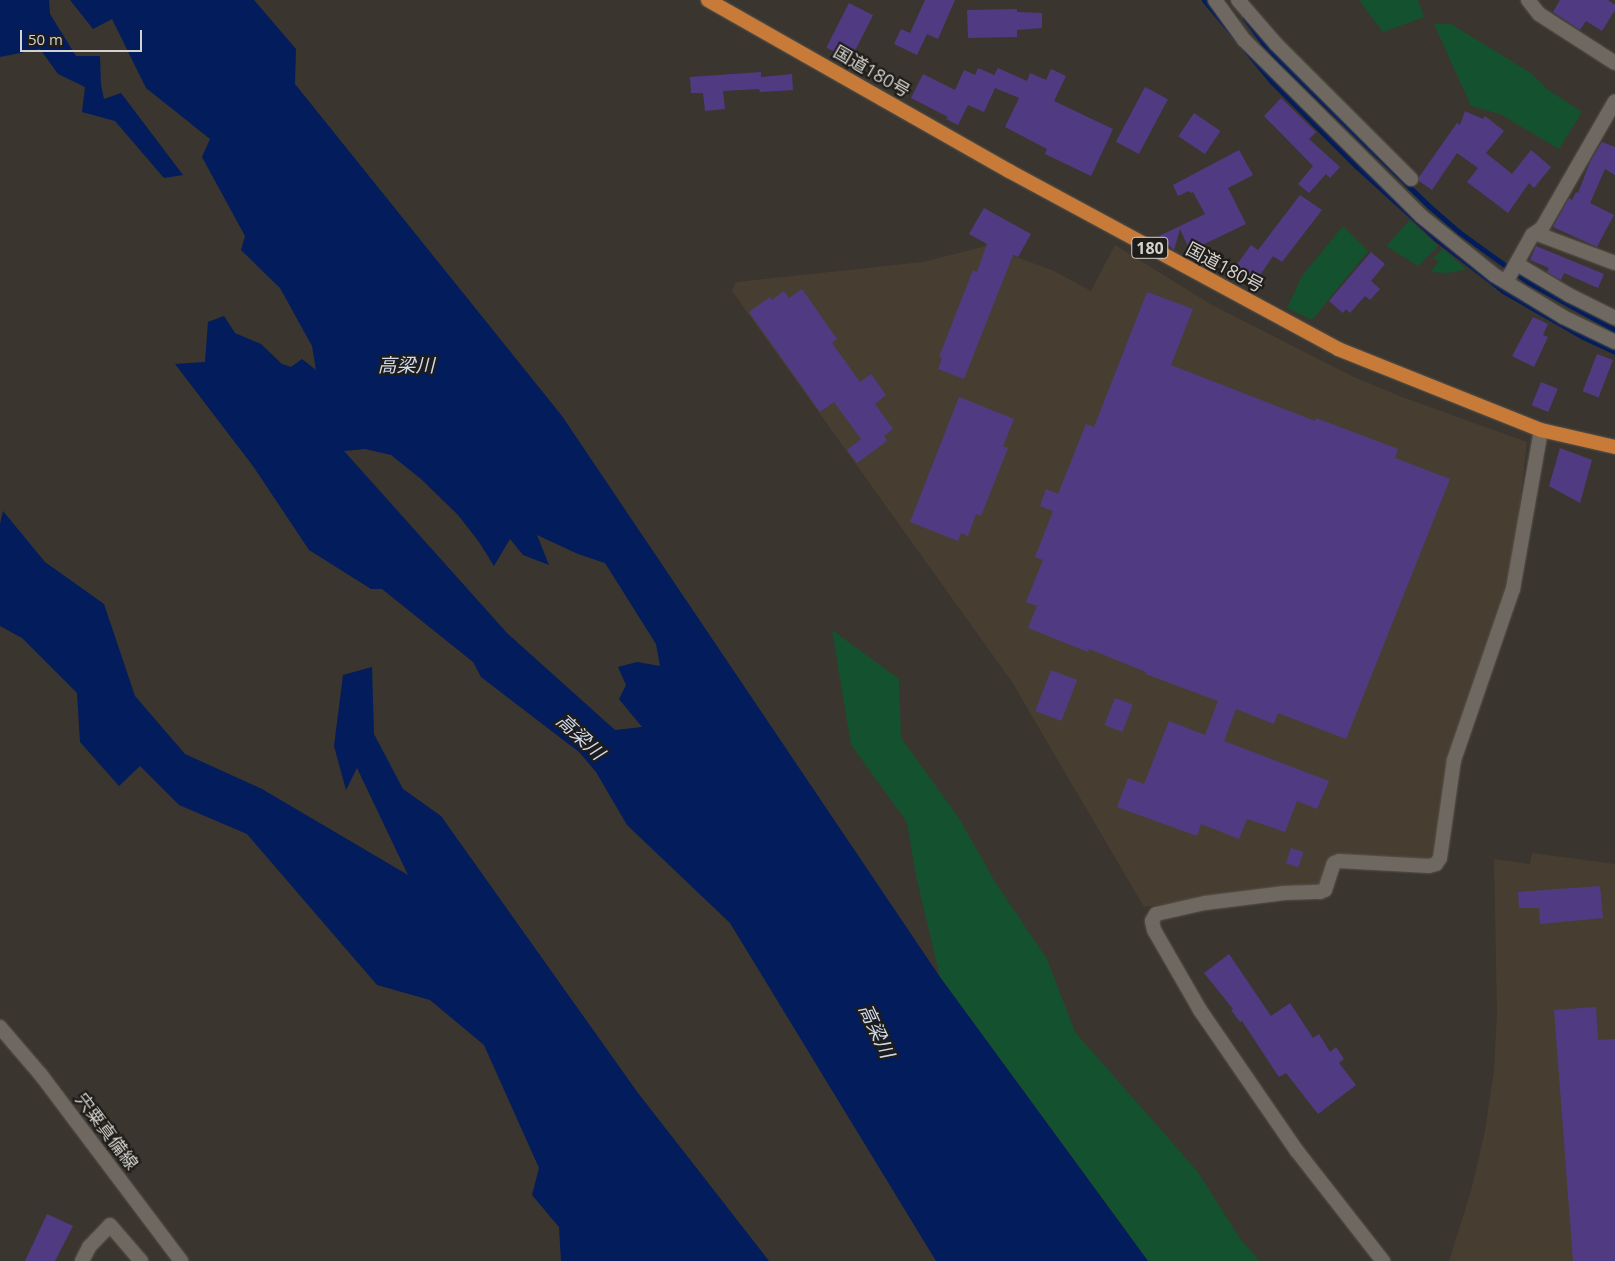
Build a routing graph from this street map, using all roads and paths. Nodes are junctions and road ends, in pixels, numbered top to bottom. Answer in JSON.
{"nodes":[{"id":1,"x":708,"y":0,"type":"edge"},
{"id":2,"x":1215,"y":0,"type":"edge"},
{"id":3,"x":1238,"y":0,"type":"edge"},
{"id":4,"x":1528,"y":0,"type":"edge"},
{"id":5,"x":1615,"y":63,"type":"edge"},
{"id":6,"x":1615,"y":101,"type":"edge"},
{"id":7,"x":1411,"y":179,"type":"dead end"},
{"id":8,"x":1535,"y":233,"type":"junction"},
{"id":9,"x":1615,"y":264,"type":"edge"},
{"id":10,"x":1512,"y":273,"type":"junction"},
{"id":11,"x":1615,"y":318,"type":"edge"},
{"id":12,"x":1615,"y":342,"type":"edge"},
{"id":13,"x":1542,"y":430,"type":"junction"},
{"id":14,"x":1615,"y":447,"type":"edge"},
{"id":15,"x":0,"y":1027,"type":"edge"},
{"id":16,"x":82,"y":1261,"type":"edge"},
{"id":17,"x":141,"y":1261,"type":"edge"},
{"id":18,"x":181,"y":1261,"type":"edge"},
{"id":19,"x":1383,"y":1261,"type":"edge"}],
"edges":[{"from":1,"to":13,"type":"highway","name":"国道180号","number":"180"},
{"from":2,"to":10,"type":"street"},
{"from":3,"to":7,"type":"street"},
{"from":4,"to":5,"type":"street"},
{"from":6,"to":8,"type":"street"},
{"from":8,"to":9,"type":"street"},
{"from":8,"to":10,"type":"street"},
{"from":10,"to":11,"type":"street"},
{"from":10,"to":12,"type":"street"},
{"from":13,"to":14,"type":"highway","name":"国道180号","number":"180"},
{"from":13,"to":19,"type":"street"},
{"from":15,"to":18,"type":"street","name":"宍粟真備線"},
{"from":16,"to":17,"type":"street"}]}
